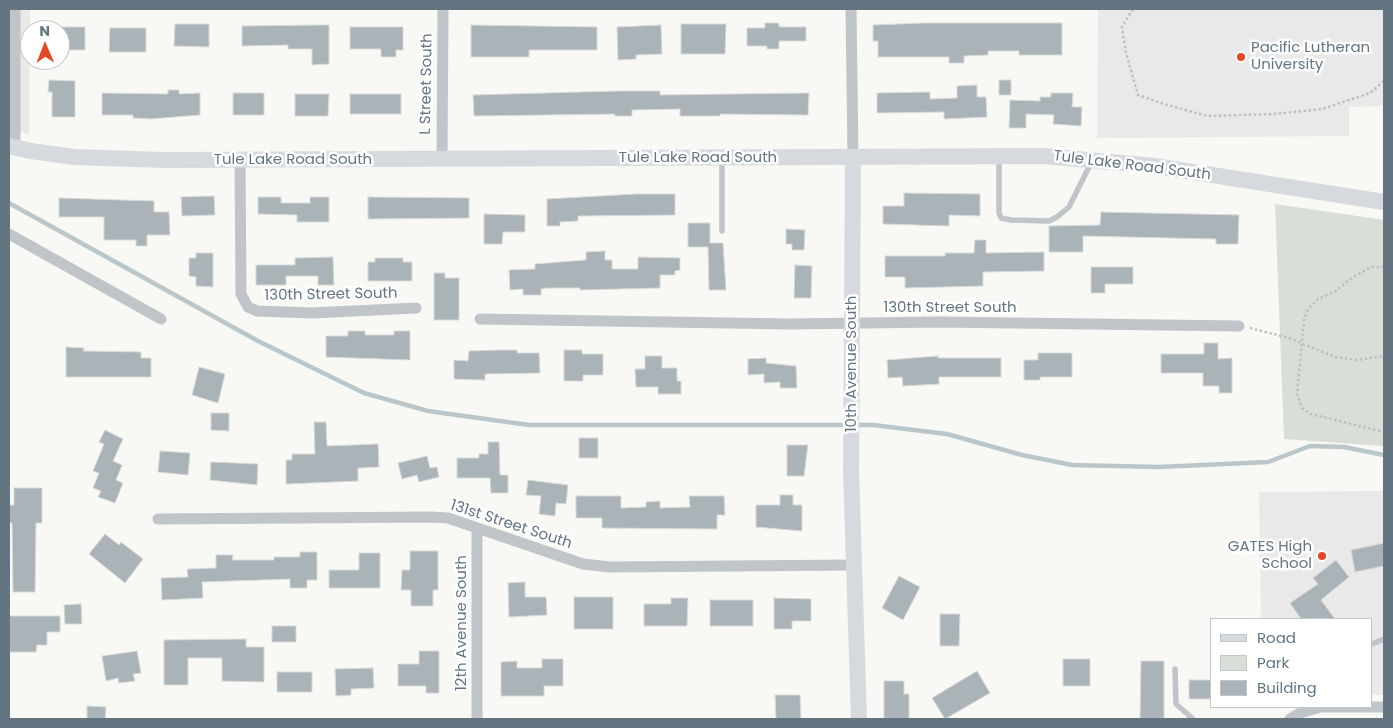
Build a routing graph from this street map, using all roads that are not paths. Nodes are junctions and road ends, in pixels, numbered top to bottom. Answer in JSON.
{"nodes":[{"id":1,"x":15,"y":9,"type":"edge"},
{"id":2,"x":443,"y":9,"type":"edge"},
{"id":3,"x":851,"y":9,"type":"edge"},
{"id":4,"x":12,"y":147,"type":"edge"},
{"id":5,"x":854,"y":157,"type":"junction"},
{"id":6,"x":999,"y":157,"type":"junction"},
{"id":7,"x":722,"y":158,"type":"junction"},
{"id":8,"x":442,"y":159,"type":"junction"},
{"id":9,"x":1093,"y":159,"type":"junction"},
{"id":10,"x":240,"y":160,"type":"junction"},
{"id":11,"x":1384,"y":202,"type":"edge"},
{"id":12,"x":722,"y":231,"type":"dead end"},
{"id":13,"x":9,"y":234,"type":"edge"},
{"id":14,"x":416,"y":308,"type":"dead end"},
{"id":15,"x":161,"y":319,"type":"dead end"},
{"id":16,"x":480,"y":319,"type":"dead end"},
{"id":17,"x":853,"y":324,"type":"junction"},
{"id":18,"x":1239,"y":326,"type":"road end"},
{"id":19,"x":158,"y":518,"type":"dead end"},
{"id":20,"x":477,"y":528,"type":"junction"},
{"id":21,"x":854,"y":565,"type":"junction"},
{"id":22,"x":1175,"y":669,"type":"dead end"},
{"id":23,"x":1318,"y":708,"type":"edge"},
{"id":24,"x":477,"y":719,"type":"edge"},
{"id":25,"x":859,"y":719,"type":"edge"},
{"id":26,"x":1193,"y":719,"type":"edge"},
{"id":27,"x":1290,"y":719,"type":"edge"}],
"edges":[{"from":1,"to":4,"type":"street"},
{"from":2,"to":8,"type":"street","name":"L Street South"},
{"from":3,"to":5,"type":"street","name":"10th Avenue South"},
{"from":4,"to":10,"type":"street","name":"Tule Lake Road South"},
{"from":5,"to":6,"type":"street","name":"Tule Lake Road South"},
{"from":5,"to":7,"type":"street","name":"Tule Lake Road South"},
{"from":5,"to":17,"type":"street","name":"10th Avenue South"},
{"from":6,"to":9,"type":"street","name":"Tule Lake Road South"},
{"from":6,"to":9,"type":"lane"},
{"from":7,"to":8,"type":"street","name":"Tule Lake Road South"},
{"from":7,"to":12,"type":"lane"},
{"from":8,"to":10,"type":"street","name":"Tule Lake Road South"},
{"from":9,"to":11,"type":"street","name":"Tule Lake Road South"},
{"from":10,"to":14,"type":"street","name":"130th Street South"},
{"from":13,"to":15,"type":"street"},
{"from":16,"to":17,"type":"street","name":"130th Street South"},
{"from":17,"to":18,"type":"street","name":"130th Street South"},
{"from":17,"to":21,"type":"street","name":"10th Avenue South"},
{"from":19,"to":20,"type":"street","name":"131st Street South"},
{"from":20,"to":21,"type":"street","name":"131st Street South"},
{"from":20,"to":24,"type":"street","name":"12th Avenue South"},
{"from":21,"to":25,"type":"street","name":"10th Avenue South"},
{"from":22,"to":26,"type":"lane"},
{"from":23,"to":27,"type":"street"}]}
